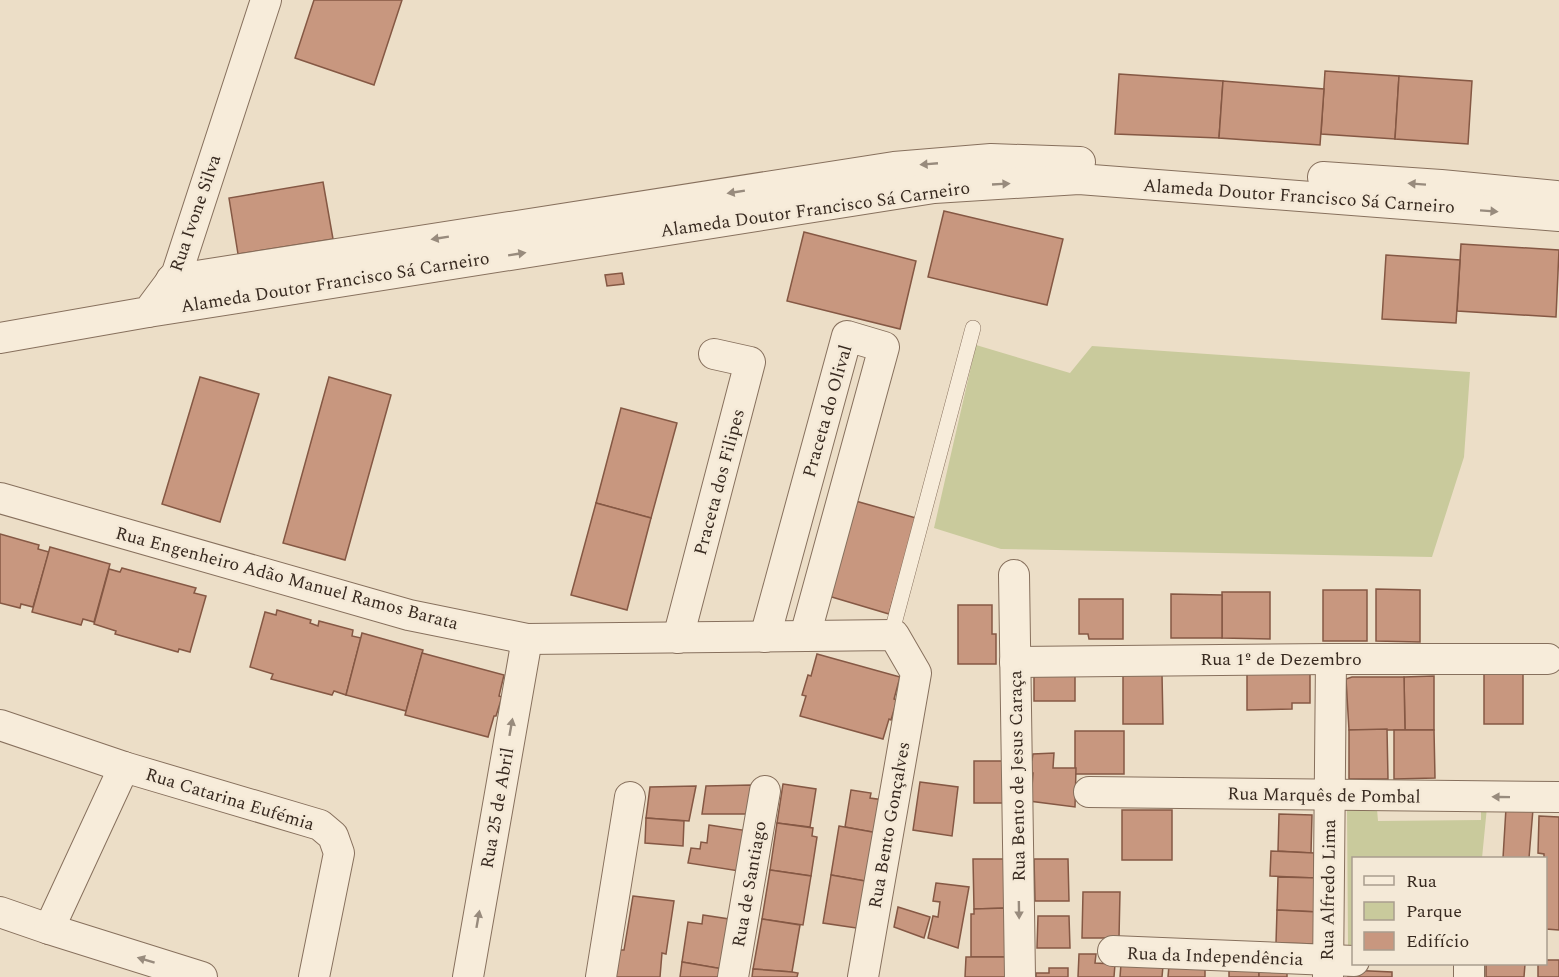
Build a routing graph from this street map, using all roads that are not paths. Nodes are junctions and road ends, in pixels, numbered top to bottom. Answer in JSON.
{"nodes":[{"id":1,"x":266,"y":0,"type":"edge"},
{"id":2,"x":1559,"y":196,"type":"edge"},
{"id":3,"x":1559,"y":216,"type":"edge"},
{"id":4,"x":171,"y":280,"type":"junction"},
{"id":5,"x":148,"y":312,"type":"junction"},
{"id":6,"x":973,"y":328,"type":"dead end"},
{"id":7,"x":0,"y":338,"type":"edge"},
{"id":8,"x":714,"y":354,"type":"dead end"},
{"id":9,"x":0,"y":498,"type":"edge"},
{"id":10,"x":1014,"y":575,"type":"dead end"},
{"id":11,"x":891,"y":635,"type":"junction"},
{"id":12,"x":805,"y":636,"type":"junction"},
{"id":13,"x":765,"y":637,"type":"junction"},
{"id":14,"x":678,"y":638,"type":"junction"},
{"id":15,"x":526,"y":639,"type":"junction"},
{"id":16,"x":1331,"y":659,"type":"junction"},
{"id":17,"x":1548,"y":659,"type":"dead end"},
{"id":18,"x":1015,"y":662,"type":"junction"},
{"id":19,"x":0,"y":725,"type":"edge"},
{"id":20,"x":124,"y":767,"type":"junction"},
{"id":21,"x":765,"y":791,"type":"dead end"},
{"id":22,"x":1089,"y":792,"type":"dead end"},
{"id":23,"x":1330,"y":795,"type":"junction"},
{"id":24,"x":630,"y":796,"type":"dead end"},
{"id":25,"x":1559,"y":797,"type":"edge"},
{"id":26,"x":0,"y":912,"type":"edge"},
{"id":27,"x":49,"y":929,"type":"junction"},
{"id":28,"x":1113,"y":951,"type":"dead end"},
{"id":29,"x":1336,"y":966,"type":"edge"},
{"id":30,"x":202,"y":977,"type":"edge"},
{"id":31,"x":314,"y":977,"type":"edge"},
{"id":32,"x":468,"y":977,"type":"edge"},
{"id":33,"x":601,"y":977,"type":"edge"},
{"id":34,"x":733,"y":977,"type":"edge"},
{"id":35,"x":863,"y":977,"type":"edge"},
{"id":36,"x":1020,"y":977,"type":"edge"}],
"edges":[{"from":1,"to":4,"type":"street","name":"Rua Ivone Silva"},
{"from":2,"to":4,"type":"street","name":"Alameda Doutor Francisco Sá Carneiro","one_way":true},
{"from":5,"to":3,"type":"street","name":"Alameda Doutor Francisco Sá Carneiro","one_way":true},
{"from":4,"to":5,"type":"street","name":"Rua Ivone Silva"},
{"from":5,"to":7,"type":"street"},
{"from":6,"to":11,"type":"lane"},
{"from":8,"to":14,"type":"street","name":"Praceta dos Filipes"},
{"from":9,"to":15,"type":"street","name":"Rua Engenheiro Adão Manuel Ramos Barata"},
{"from":10,"to":18,"type":"street","name":"Rua Bento de Jesus Caraça"},
{"from":11,"to":12,"type":"street","name":"Rua Engenheiro Adão Manuel Ramos Barata"},
{"from":11,"to":35,"type":"street","name":"Rua Bento Gonçalves"},
{"from":12,"to":13,"type":"street","name":"Rua Engenheiro Adão Manuel Ramos Barata"},
{"from":12,"to":13,"type":"street","name":"Praceta do Olival"},
{"from":13,"to":14,"type":"street","name":"Rua Engenheiro Adão Manuel Ramos Barata"},
{"from":14,"to":15,"type":"street","name":"Rua Engenheiro Adão Manuel Ramos Barata"},
{"from":32,"to":15,"type":"street","name":"Rua 25 de Abril","one_way":true},
{"from":16,"to":17,"type":"street","name":"Rua 1º de Dezembro"},
{"from":16,"to":18,"type":"street","name":"Rua 1º de Dezembro"},
{"from":16,"to":23,"type":"street","name":"Rua Alfredo Lima"},
{"from":18,"to":36,"type":"street","name":"Rua Bento de Jesus Caraça","one_way":true},
{"from":19,"to":20,"type":"street","name":"Rua Catarina Eufémia"},
{"from":20,"to":27,"type":"street","name":"Rua Catarina Eufémia"},
{"from":20,"to":31,"type":"street","name":"Rua Catarina Eufémia"},
{"from":21,"to":34,"type":"street","name":"Rua de Santiago"},
{"from":22,"to":23,"type":"street","name":"Rua Marquês de Pombal"},
{"from":25,"to":23,"type":"street","name":"Rua Marquês de Pombal","one_way":true},
{"from":23,"to":29,"type":"street","name":"Rua Alfredo Lima"},
{"from":24,"to":33,"type":"street"},
{"from":26,"to":27,"type":"street"},
{"from":30,"to":27,"type":"street","one_way":true},
{"from":28,"to":29,"type":"street","name":"Rua da Independência"}]}
